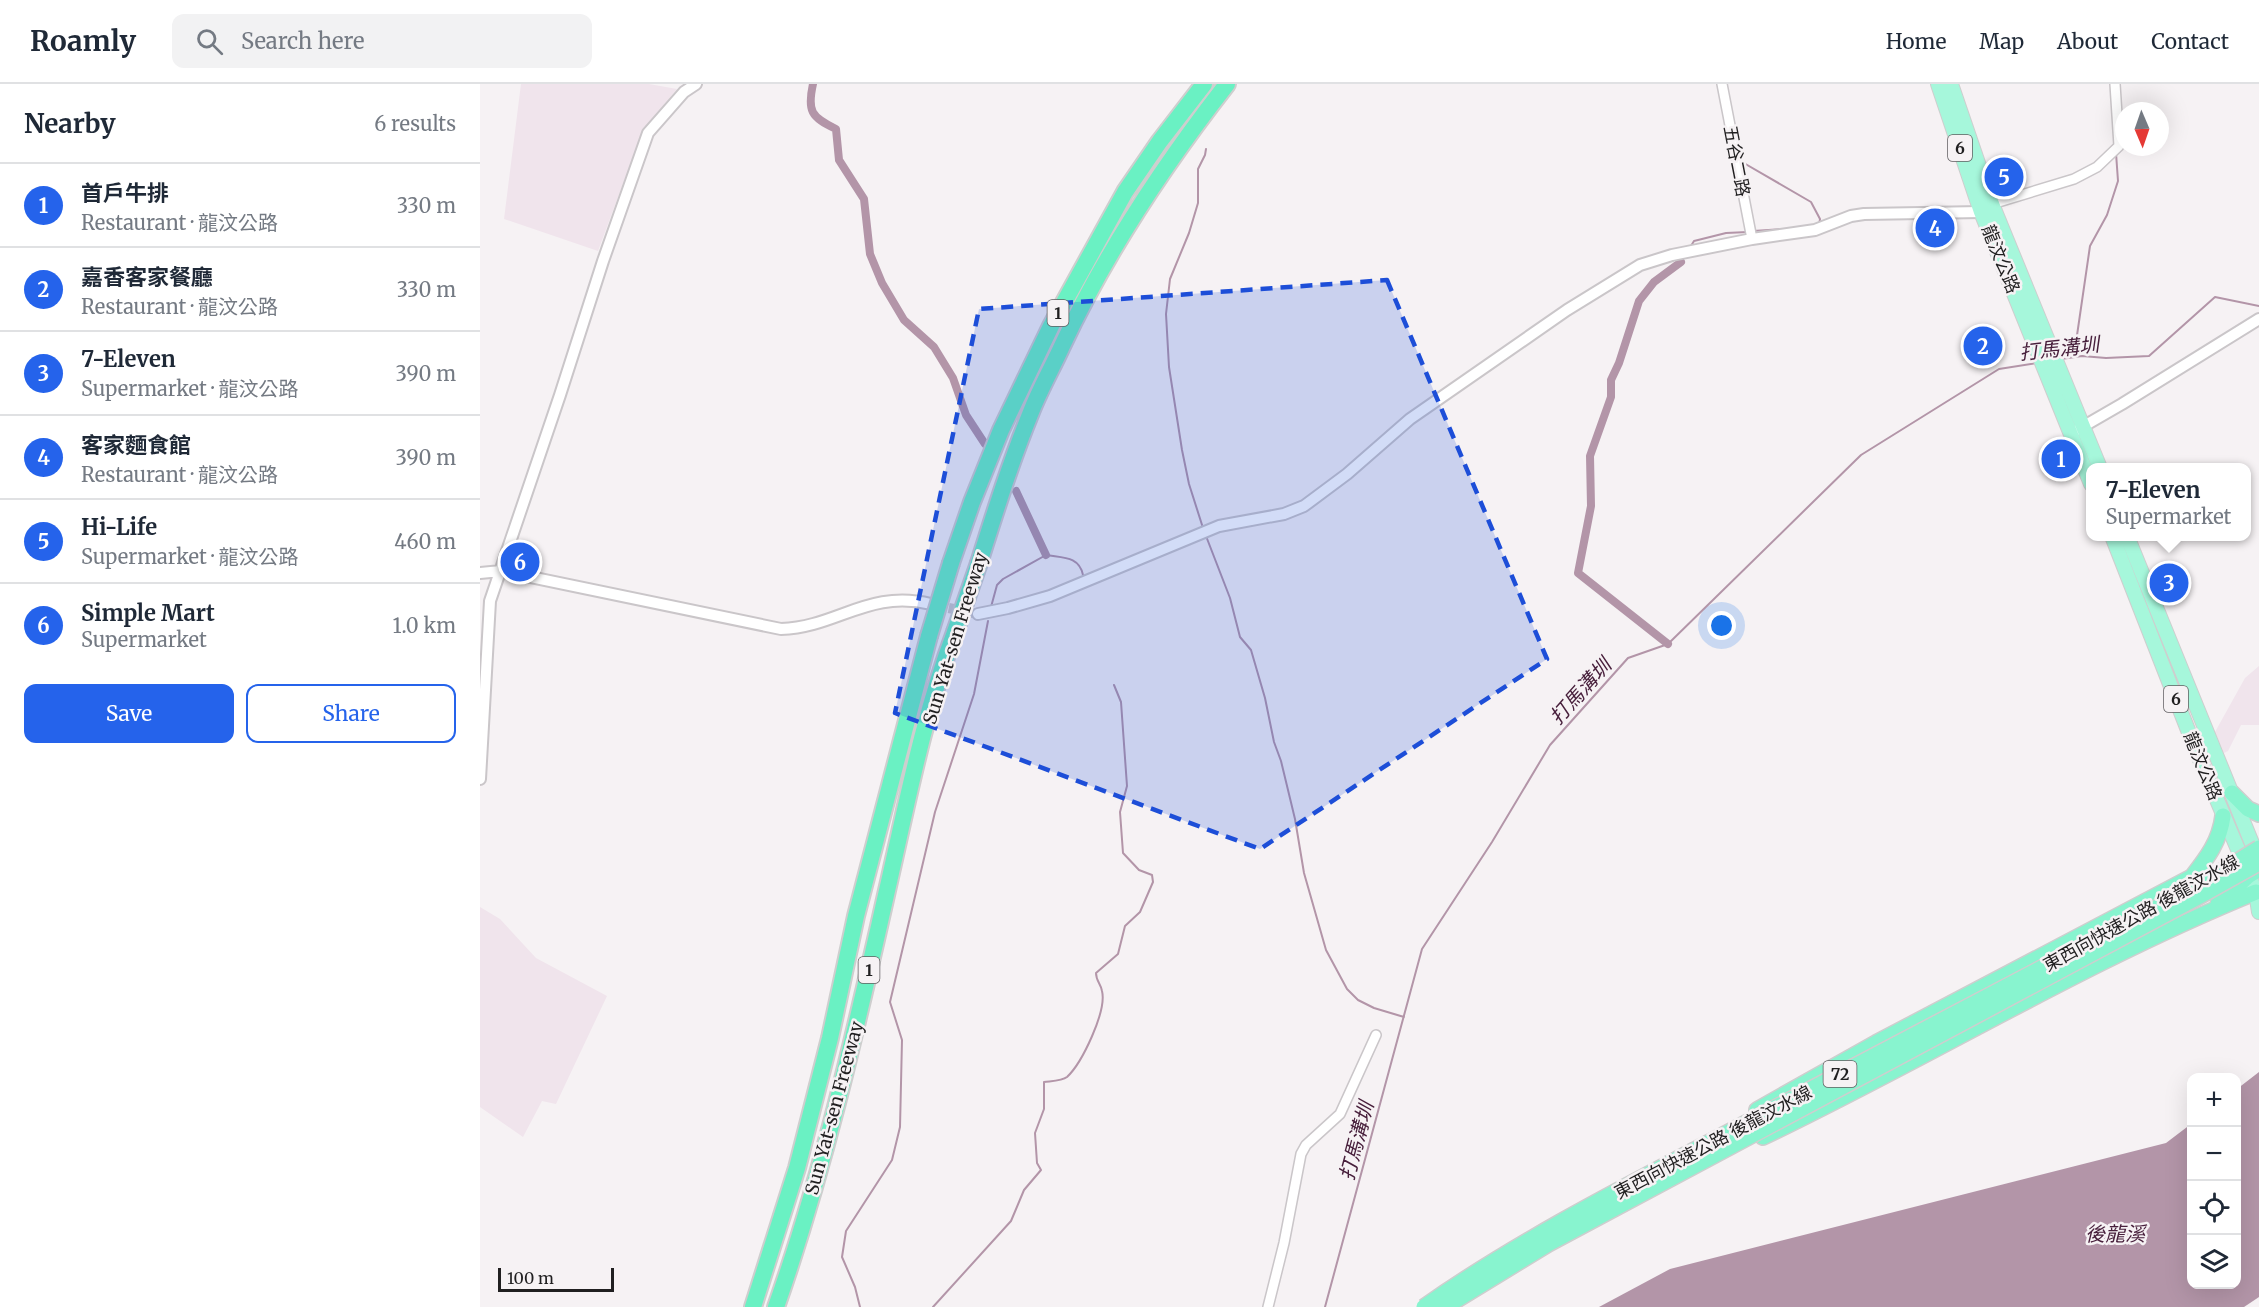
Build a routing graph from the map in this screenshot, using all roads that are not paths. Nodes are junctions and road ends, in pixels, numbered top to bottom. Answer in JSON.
{"nodes":[{"id":1,"x":696,"y":84,"type":"edge"},
{"id":2,"x":1204,"y":84,"type":"edge"},
{"id":3,"x":1227,"y":84,"type":"edge"},
{"id":4,"x":1722,"y":84,"type":"edge"},
{"id":5,"x":1938,"y":84,"type":"edge"},
{"id":6,"x":1951,"y":84,"type":"edge"},
{"id":7,"x":2115,"y":84,"type":"edge"},
{"id":8,"x":1987,"y":208,"type":"junction"},
{"id":9,"x":1752,"y":236,"type":"junction"},
{"id":10,"x":2259,"y":319,"type":"edge"},
{"id":11,"x":2036,"y":328,"type":"junction"},
{"id":12,"x":2077,"y":430,"type":"junction"},
{"id":13,"x":2097,"y":463,"type":"edge"},
{"id":14,"x":2086,"y":465,"type":"edge"},
{"id":15,"x":2114,"y":541,"type":"edge"},
{"id":16,"x":2129,"y":541,"type":"edge"},
{"id":17,"x":501,"y":571,"type":"junction"},
{"id":18,"x":480,"y":573,"type":"edge"},
{"id":19,"x":931,"y":604,"type":"tunnel mouth"},
{"id":20,"x":978,"y":614,"type":"tunnel mouth"},
{"id":21,"x":480,"y":779,"type":"edge"},
{"id":22,"x":2232,"y":794,"type":"junction"},
{"id":23,"x":2259,"y":813,"type":"edge"},
{"id":24,"x":2223,"y":816,"type":"junction"},
{"id":25,"x":2256,"y":856,"type":"edge"},
{"id":26,"x":2253,"y":872,"type":"edge"},
{"id":27,"x":2192,"y":878,"type":"junction"},
{"id":28,"x":2257,"y":896,"type":"edge"},
{"id":29,"x":2211,"y":910,"type":"junction"},
{"id":30,"x":2259,"y":912,"type":"edge"},
{"id":31,"x":1376,"y":1035,"type":"dead end"},
{"id":32,"x":1710,"y":1142,"type":"junction"},
{"id":33,"x":1693,"y":1165,"type":"junction"},
{"id":34,"x":753,"y":1307,"type":"edge"},
{"id":35,"x":776,"y":1307,"type":"edge"},
{"id":36,"x":1268,"y":1307,"type":"edge"},
{"id":37,"x":1424,"y":1307,"type":"edge"},
{"id":38,"x":1445,"y":1307,"type":"edge"}],
"edges":[{"from":1,"to":17,"type":"street"},
{"from":2,"to":34,"type":"highway","name":"Sun Yat-sen Freeway","number":"1","bridge":true},
{"from":3,"to":35,"type":"highway","name":"Sun Yat-sen Freeway","number":"1","bridge":true},
{"from":4,"to":9,"type":"street","name":"五谷二路"},
{"from":5,"to":8,"type":"main road","name":"龍汶公路","number":"6"},
{"from":6,"to":8,"type":"main road","name":"龍汶公路","number":"6"},
{"from":7,"to":8,"type":"street"},
{"from":8,"to":9,"type":"street"},
{"from":8,"to":11,"type":"main road","name":"龍汶公路","number":"6"},
{"from":9,"to":20,"type":"street"},
{"from":10,"to":12,"type":"street"},
{"from":11,"to":12,"type":"main road","number":"6"},
{"from":11,"to":12,"type":"main road","number":"6"},
{"from":12,"to":13,"type":"main road","number":"6"},
{"from":12,"to":14,"type":"main road","number":"6"},
{"from":15,"to":24,"type":"main road","name":"龍汶公路","number":"6"},
{"from":16,"to":22,"type":"main road","name":"龍汶公路","number":"6"},
{"from":17,"to":18,"type":"street"},
{"from":17,"to":19,"type":"street"},
{"from":17,"to":21,"type":"street"},
{"from":22,"to":23,"type":"highway"},
{"from":22,"to":25,"type":"main road","name":"龍汶公路","number":"6"},
{"from":24,"to":25,"type":"main road","name":"龍汶公路","number":"6"},
{"from":24,"to":27,"type":"highway"},
{"from":25,"to":26,"type":"main road","number":"6"},
{"from":25,"to":27,"type":"highway"},
{"from":25,"to":32,"type":"highway","name":"東西向快速公路 後龍汶水線","number":"72","bridge":true},
{"from":25,"to":33,"type":"highway","name":"東西向快速公路 後龍汶水線","number":"72","bridge":true},
{"from":26,"to":28,"type":"main road","number":"6"},
{"from":26,"to":29,"type":"highway"},
{"from":27,"to":32,"type":"highway"},
{"from":28,"to":29,"type":"highway"},
{"from":28,"to":30,"type":"main road","number":"6"},
{"from":29,"to":33,"type":"highway"},
{"from":31,"to":36,"type":"street"},
{"from":32,"to":37,"type":"highway","name":"東西向快速公路 後龍汶水線","number":"72","bridge":true},
{"from":33,"to":38,"type":"highway","name":"東西向快速公路 後龍汶水線","number":"72","bridge":true}]}
